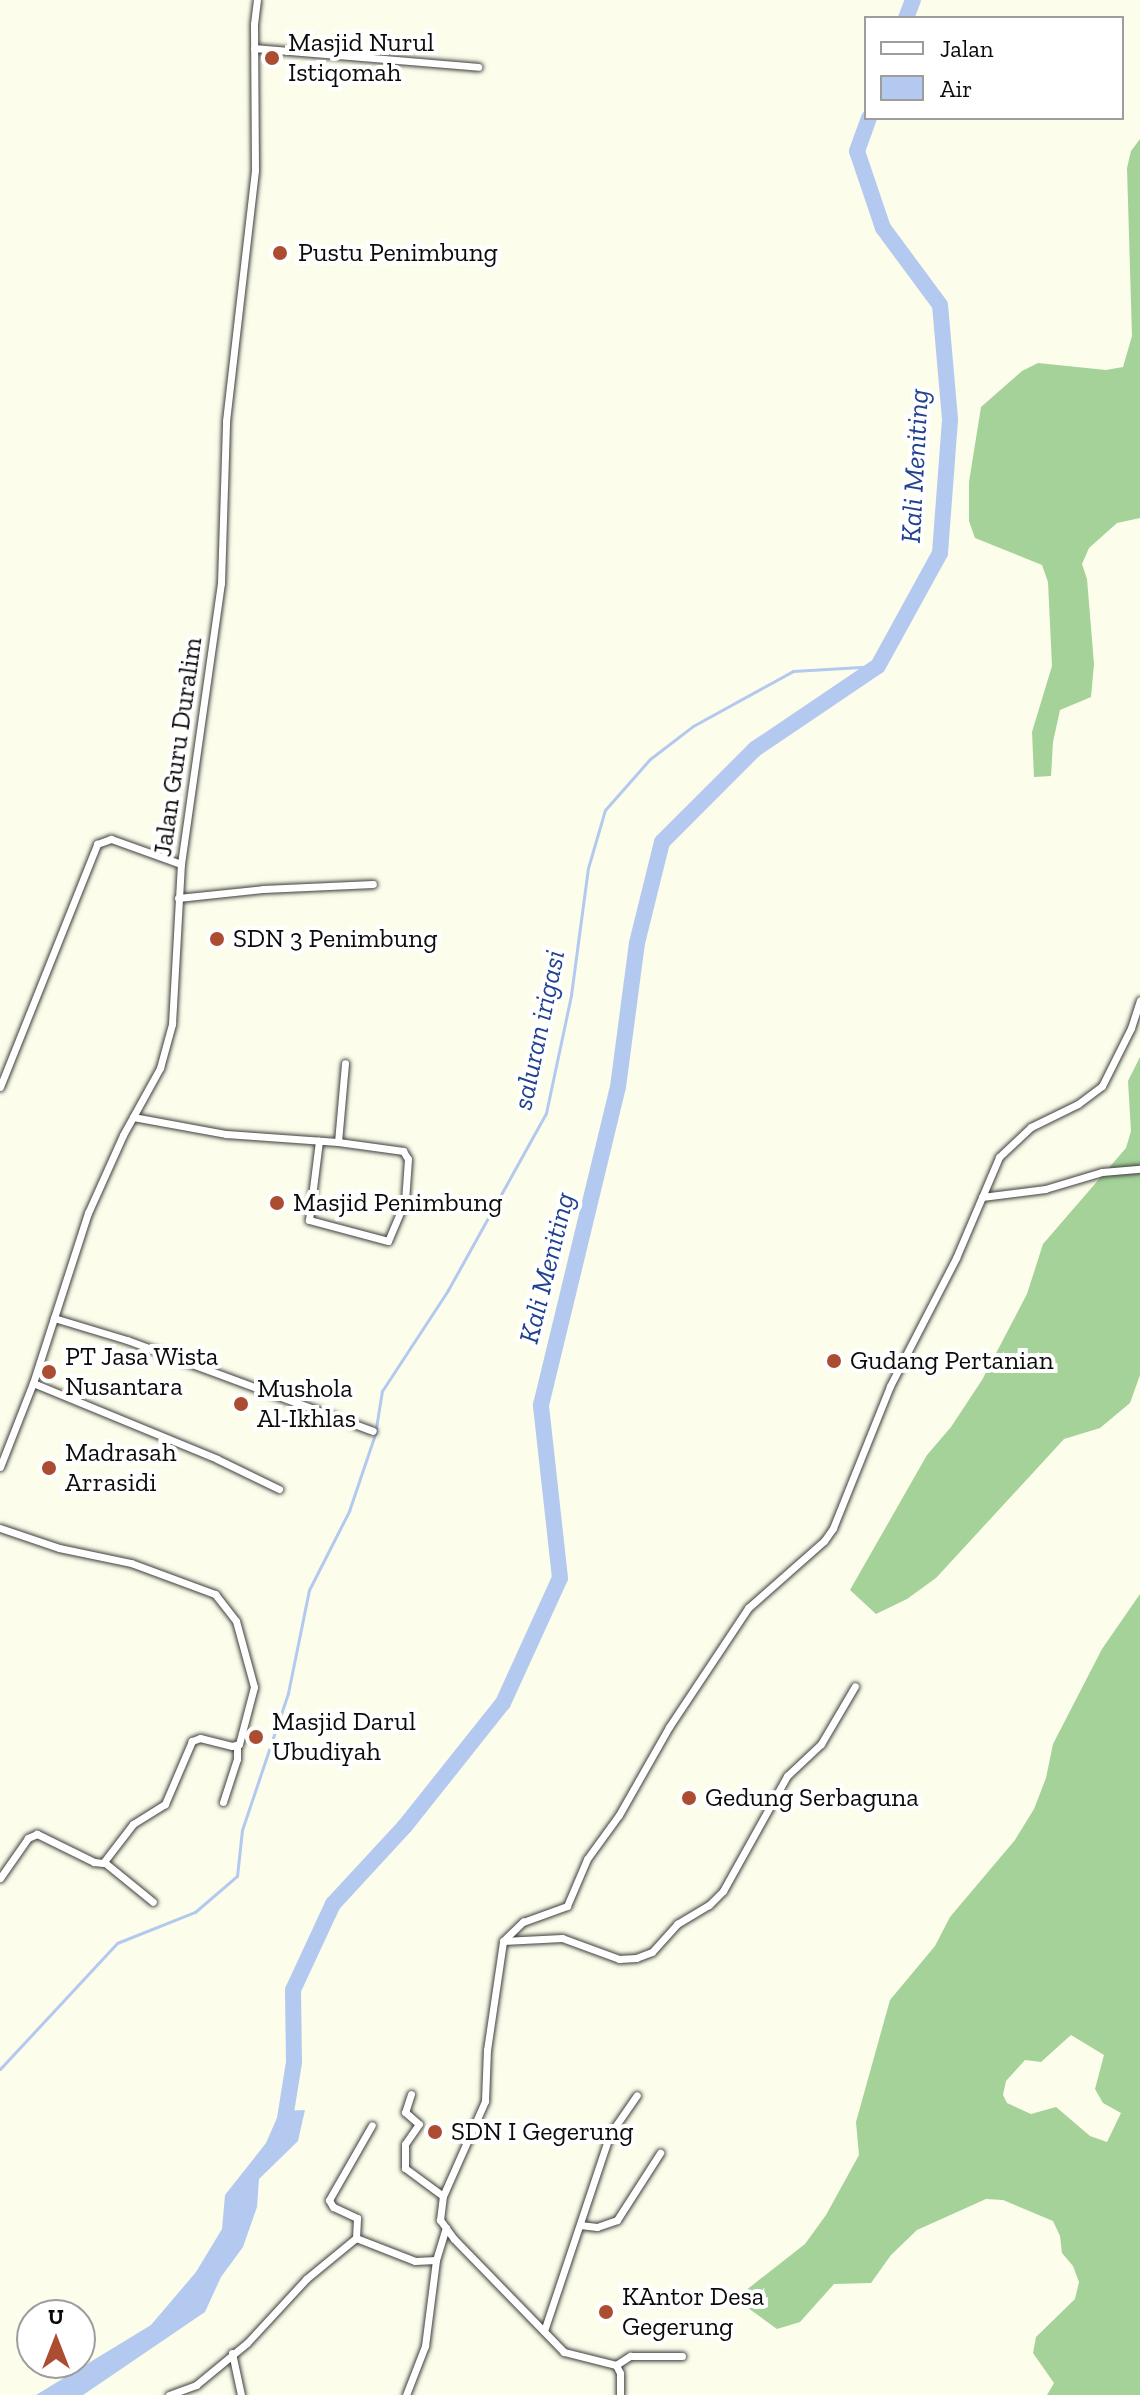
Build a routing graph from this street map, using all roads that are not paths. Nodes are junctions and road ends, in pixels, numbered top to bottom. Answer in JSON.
{"nodes":[{"id":1,"x":257,"y":0,"type":"edge"},
{"id":2,"x":254,"y":48,"type":"junction"},
{"id":3,"x":478,"y":67,"type":"dead end"},
{"id":4,"x":181,"y":864,"type":"junction"},
{"id":5,"x":373,"y":884,"type":"dead end"},
{"id":6,"x":178,"y":898,"type":"junction"},
{"id":7,"x":1140,"y":1000,"type":"edge"},
{"id":8,"x":345,"y":1063,"type":"dead end"},
{"id":9,"x":0,"y":1087,"type":"edge"},
{"id":10,"x":133,"y":1117,"type":"junction"},
{"id":11,"x":319,"y":1141,"type":"junction"},
{"id":12,"x":338,"y":1142,"type":"junction"},
{"id":13,"x":1140,"y":1169,"type":"edge"},
{"id":14,"x":982,"y":1197,"type":"junction"},
{"id":15,"x":54,"y":1318,"type":"junction"},
{"id":16,"x":33,"y":1383,"type":"junction"},
{"id":17,"x":373,"y":1431,"type":"dead end"},
{"id":18,"x":0,"y":1467,"type":"edge"},
{"id":19,"x":279,"y":1489,"type":"dead end"},
{"id":20,"x":0,"y":1528,"type":"edge"},
{"id":21,"x":855,"y":1686,"type":"dead end"},
{"id":22,"x":237,"y":1745,"type":"junction"},
{"id":23,"x":223,"y":1802,"type":"dead end"},
{"id":24,"x":104,"y":1862,"type":"junction"},
{"id":25,"x":0,"y":1878,"type":"edge"},
{"id":26,"x":153,"y":1902,"type":"dead end"},
{"id":27,"x":503,"y":1941,"type":"junction"},
{"id":28,"x":411,"y":2094,"type":"dead end"},
{"id":29,"x":637,"y":2095,"type":"dead end"},
{"id":30,"x":372,"y":2125,"type":"dead end"},
{"id":31,"x":660,"y":2153,"type":"dead end"},
{"id":32,"x":443,"y":2196,"type":"junction"},
{"id":33,"x":580,"y":2225,"type":"junction"},
{"id":34,"x":446,"y":2227,"type":"junction"},
{"id":35,"x":356,"y":2238,"type":"junction"},
{"id":36,"x":436,"y":2260,"type":"junction"},
{"id":37,"x":544,"y":2331,"type":"junction"},
{"id":38,"x":232,"y":2353,"type":"junction"},
{"id":39,"x":682,"y":2356,"type":"dead end"},
{"id":40,"x":616,"y":2365,"type":"junction"},
{"id":41,"x":169,"y":2395,"type":"edge"},
{"id":42,"x":241,"y":2395,"type":"edge"},
{"id":43,"x":406,"y":2395,"type":"edge"},
{"id":44,"x":620,"y":2395,"type":"edge"}],
"edges":[{"from":1,"to":2,"type":"street","name":"Jalan Guru Duralim"},
{"from":2,"to":3,"type":"street"},
{"from":2,"to":4,"type":"street","name":"Jalan Guru Duralim"},
{"from":4,"to":6,"type":"street","name":"Jalan Guru Duralim"},
{"from":4,"to":9,"type":"street"},
{"from":5,"to":6,"type":"street"},
{"from":6,"to":10,"type":"street","name":"Jalan Guru Duralim"},
{"from":7,"to":14,"type":"street"},
{"from":8,"to":12,"type":"street"},
{"from":10,"to":11,"type":"street"},
{"from":10,"to":15,"type":"street","name":"Jalan Guru Duralim"},
{"from":11,"to":12,"type":"street"},
{"from":11,"to":12,"type":"street"},
{"from":13,"to":14,"type":"street"},
{"from":14,"to":27,"type":"street"},
{"from":15,"to":16,"type":"street","name":"Jalan Guru Duralim"},
{"from":15,"to":17,"type":"street"},
{"from":16,"to":18,"type":"street","name":"Jalan Guru Duralim"},
{"from":16,"to":19,"type":"street"},
{"from":20,"to":22,"type":"street"},
{"from":21,"to":27,"type":"street"},
{"from":22,"to":23,"type":"street"},
{"from":22,"to":24,"type":"street"},
{"from":24,"to":25,"type":"street"},
{"from":24,"to":26,"type":"street"},
{"from":27,"to":32,"type":"street"},
{"from":28,"to":32,"type":"street"},
{"from":29,"to":33,"type":"street"},
{"from":30,"to":35,"type":"street"},
{"from":31,"to":33,"type":"street"},
{"from":32,"to":34,"type":"street"},
{"from":33,"to":37,"type":"street"},
{"from":34,"to":36,"type":"street"},
{"from":34,"to":37,"type":"street"},
{"from":35,"to":36,"type":"street"},
{"from":35,"to":38,"type":"street"},
{"from":36,"to":43,"type":"street"},
{"from":37,"to":40,"type":"street"},
{"from":38,"to":41,"type":"street"},
{"from":38,"to":42,"type":"street"},
{"from":39,"to":40,"type":"street"},
{"from":40,"to":44,"type":"street"}]}
